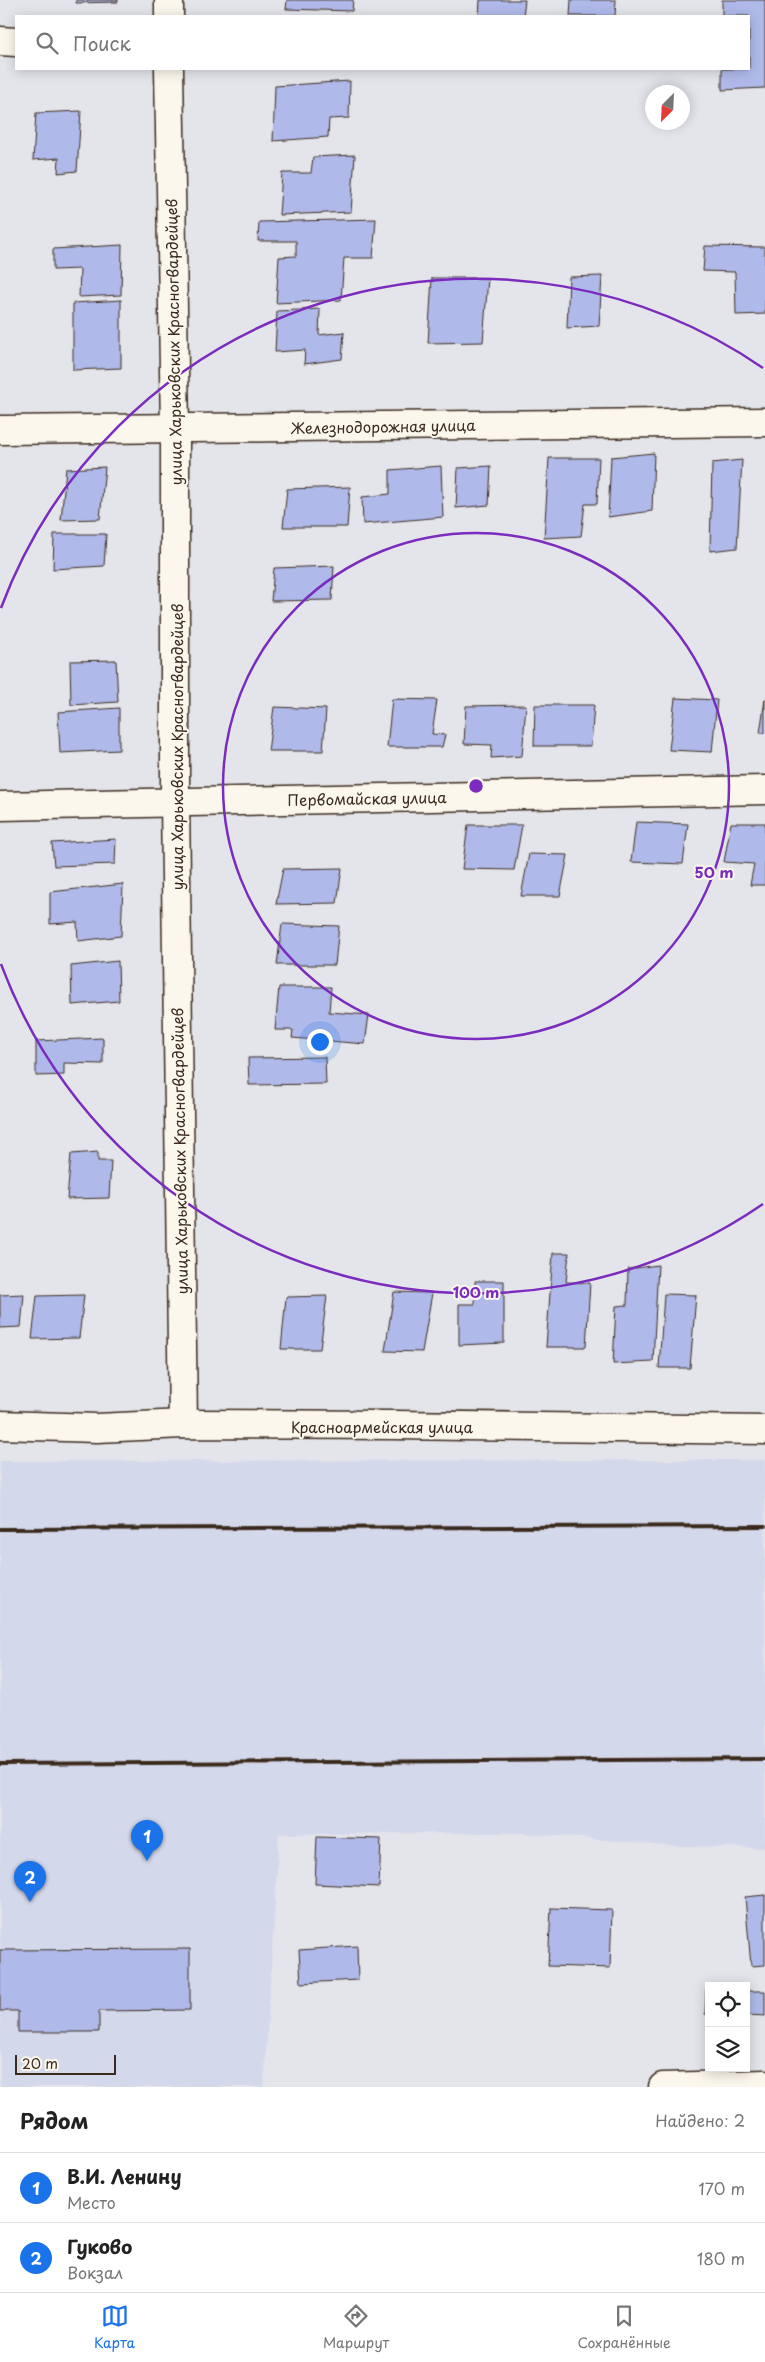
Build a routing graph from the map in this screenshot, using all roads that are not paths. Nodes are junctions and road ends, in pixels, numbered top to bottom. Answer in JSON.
{"nodes":[{"id":1,"x":169,"y":0,"type":"edge"},
{"id":2,"x":169,"y":15,"type":"edge"},
{"id":3,"x":0,"y":41,"type":"edge"},
{"id":4,"x":15,"y":42,"type":"edge"},
{"id":5,"x":169,"y":70,"type":"edge"},
{"id":6,"x":765,"y":422,"type":"edge"},
{"id":7,"x":175,"y":429,"type":"junction"},
{"id":8,"x":0,"y":430,"type":"edge"},
{"id":9,"x":765,"y":790,"type":"edge"},
{"id":10,"x":175,"y":801,"type":"junction"},
{"id":11,"x":0,"y":806,"type":"edge"},
{"id":12,"x":182,"y":1424,"type":"junction"},
{"id":13,"x":0,"y":1426,"type":"edge"},
{"id":14,"x":765,"y":1430,"type":"edge"},
{"id":15,"x":765,"y":2084,"type":"edge"},
{"id":16,"x":662,"y":2087,"type":"edge"}],
"edges":[{"from":1,"to":2,"type":"street"},
{"from":3,"to":4,"type":"street"},
{"from":5,"to":7,"type":"street","name":"улица Харьковских Красногвардейцев"},
{"from":6,"to":7,"type":"street","name":"Железнодорожная улица"},
{"from":7,"to":8,"type":"street","name":"Железнодорожная улица"},
{"from":7,"to":10,"type":"street","name":"улица Харьковских Красногвардейцев"},
{"from":9,"to":10,"type":"street","name":"Первомайская улица"},
{"from":10,"to":11,"type":"street","name":"Первомайская улица"},
{"from":10,"to":12,"type":"street","name":"улица Харьковских Красногвардейцев"},
{"from":12,"to":13,"type":"street","name":"Красноармейская улица"},
{"from":12,"to":14,"type":"street","name":"Красноармейская улица"},
{"from":15,"to":16,"type":"street"}]}
